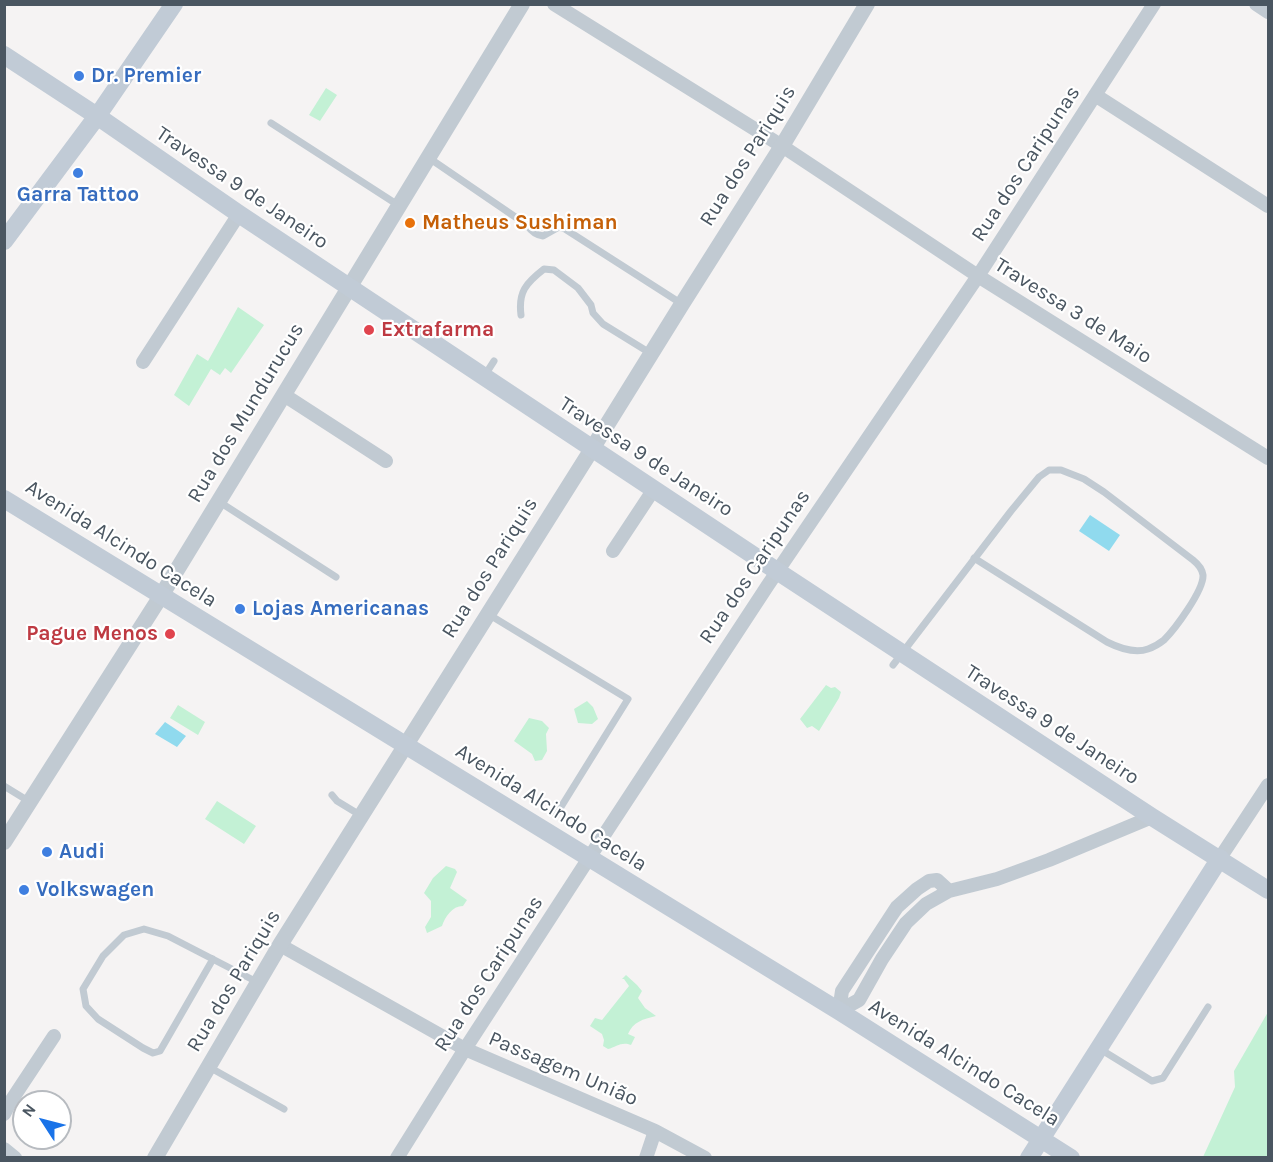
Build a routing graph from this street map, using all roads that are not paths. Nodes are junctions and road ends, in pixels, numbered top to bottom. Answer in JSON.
{"nodes":[{"id":1,"x":174,"y":4,"type":"edge"},
{"id":2,"x":522,"y":4,"type":"edge"},
{"id":3,"x":554,"y":4,"type":"edge"},
{"id":4,"x":867,"y":4,"type":"edge"},
{"id":5,"x":1154,"y":4,"type":"edge"},
{"id":6,"x":1256,"y":4,"type":"edge"},
{"id":7,"x":1269,"y":12,"type":"edge"},
{"id":8,"x":4,"y":55,"type":"edge"},
{"id":9,"x":1095,"y":95,"type":"junction"},
{"id":10,"x":97,"y":116,"type":"junction"},
{"id":11,"x":271,"y":123,"type":"dead end"},
{"id":12,"x":782,"y":146,"type":"junction"},
{"id":13,"x":429,"y":158,"type":"junction"},
{"id":14,"x":400,"y":206,"type":"junction"},
{"id":15,"x":1269,"y":206,"type":"edge"},
{"id":16,"x":239,"y":214,"type":"junction"},
{"id":17,"x":4,"y":241,"type":"edge"},
{"id":18,"x":978,"y":276,"type":"junction"},
{"id":19,"x":350,"y":287,"type":"junction"},
{"id":20,"x":682,"y":304,"type":"junction"},
{"id":21,"x":521,"y":315,"type":"dead end"},
{"id":22,"x":651,"y":354,"type":"junction"},
{"id":23,"x":143,"y":362,"type":"dead end"},
{"id":24,"x":494,"y":362,"type":"dead end"},
{"id":25,"x":484,"y":377,"type":"junction"},
{"id":26,"x":284,"y":395,"type":"junction"},
{"id":27,"x":592,"y":449,"type":"junction"},
{"id":28,"x":1269,"y":458,"type":"edge"},
{"id":29,"x":386,"y":461,"type":"dead end"},
{"id":30,"x":654,"y":489,"type":"junction"},
{"id":31,"x":4,"y":499,"type":"edge"},
{"id":32,"x":218,"y":501,"type":"junction"},
{"id":33,"x":613,"y":551,"type":"dead end"},
{"id":34,"x":974,"y":558,"type":"junction"},
{"id":35,"x":777,"y":571,"type":"junction"},
{"id":36,"x":336,"y":577,"type":"dead end"},
{"id":37,"x":161,"y":596,"type":"junction"},
{"id":38,"x":488,"y":614,"type":"junction"},
{"id":39,"x":897,"y":659,"type":"junction"},
{"id":40,"x":406,"y":745,"type":"junction"},
{"id":41,"x":1269,"y":785,"type":"edge"},
{"id":42,"x":4,"y":786,"type":"edge"},
{"id":43,"x":332,"y":795,"type":"dead end"},
{"id":44,"x":30,"y":802,"type":"junction"},
{"id":45,"x":556,"y":815,"type":"dead end"},
{"id":46,"x":362,"y":817,"type":"junction"},
{"id":47,"x":1152,"y":817,"type":"junction"},
{"id":48,"x":4,"y":842,"type":"edge"},
{"id":49,"x":589,"y":858,"type":"junction"},
{"id":50,"x":1220,"y":858,"type":"junction"},
{"id":51,"x":1269,"y":890,"type":"edge"},
{"id":52,"x":280,"y":945,"type":"junction"},
{"id":53,"x":213,"y":959,"type":"junction"},
{"id":54,"x":259,"y":983,"type":"junction"},
{"id":55,"x":1208,"y":1007,"type":"dead end"},
{"id":56,"x":839,"y":1011,"type":"junction"},
{"id":57,"x":54,"y":1036,"type":"dead end"},
{"id":58,"x":1098,"y":1048,"type":"junction"},
{"id":59,"x":465,"y":1049,"type":"junction"},
{"id":60,"x":209,"y":1067,"type":"junction"},
{"id":61,"x":284,"y":1109,"type":"dead end"},
{"id":62,"x":4,"y":1114,"type":"edge"},
{"id":63,"x":655,"y":1131,"type":"junction"},
{"id":64,"x":1041,"y":1138,"type":"junction"},
{"id":65,"x":4,"y":1149,"type":"edge"},
{"id":66,"x":15,"y":1158,"type":"edge"},
{"id":67,"x":155,"y":1158,"type":"edge"},
{"id":68,"x":397,"y":1158,"type":"edge"},
{"id":69,"x":646,"y":1158,"type":"edge"},
{"id":70,"x":705,"y":1158,"type":"edge"},
{"id":71,"x":1029,"y":1158,"type":"edge"},
{"id":72,"x":1071,"y":1158,"type":"edge"}],
"edges":[{"from":1,"to":10,"type":"main road"},
{"from":2,"to":13,"type":"street","name":"Rua dos Mundurucus"},
{"from":3,"to":12,"type":"street","name":"Travessa 3 de Maio"},
{"from":4,"to":12,"type":"street","name":"Rua dos Pariquis"},
{"from":5,"to":9,"type":"street","name":"Rua dos Caripunas"},
{"from":6,"to":7,"type":"street"},
{"from":8,"to":10,"type":"main road","name":"Travessa 9 de Janeiro"},
{"from":9,"to":15,"type":"street"},
{"from":9,"to":18,"type":"street","name":"Rua dos Caripunas"},
{"from":10,"to":16,"type":"main road","name":"Travessa 9 de Janeiro"},
{"from":10,"to":17,"type":"main road"},
{"from":11,"to":14,"type":"lane"},
{"from":12,"to":18,"type":"street","name":"Travessa 3 de Maio"},
{"from":12,"to":20,"type":"street","name":"Rua dos Pariquis"},
{"from":13,"to":14,"type":"street","name":"Rua dos Mundurucus"},
{"from":13,"to":20,"type":"lane"},
{"from":14,"to":19,"type":"street","name":"Rua dos Mundurucus"},
{"from":16,"to":19,"type":"main road","name":"Travessa 9 de Janeiro"},
{"from":16,"to":23,"type":"street"},
{"from":18,"to":28,"type":"street","name":"Travessa 3 de Maio"},
{"from":18,"to":35,"type":"street","name":"Rua dos Caripunas"},
{"from":19,"to":25,"type":"main road","name":"Travessa 9 de Janeiro"},
{"from":19,"to":26,"type":"street","name":"Rua dos Mundurucus"},
{"from":20,"to":22,"type":"street","name":"Rua dos Pariquis"},
{"from":21,"to":22,"type":"lane"},
{"from":22,"to":27,"type":"street","name":"Rua dos Pariquis"},
{"from":24,"to":25,"type":"lane"},
{"from":25,"to":27,"type":"main road","name":"Travessa 9 de Janeiro"},
{"from":26,"to":29,"type":"street"},
{"from":26,"to":32,"type":"street","name":"Rua dos Mundurucus"},
{"from":27,"to":30,"type":"main road","name":"Travessa 9 de Janeiro"},
{"from":27,"to":38,"type":"street","name":"Rua dos Pariquis"},
{"from":30,"to":33,"type":"street"},
{"from":30,"to":35,"type":"main road","name":"Travessa 9 de Janeiro"},
{"from":31,"to":37,"type":"main road","name":"Avenida Alcindo Cacela"},
{"from":32,"to":36,"type":"lane"},
{"from":32,"to":37,"type":"street","name":"Rua dos Mundurucus"},
{"from":34,"to":34,"type":"lane"},
{"from":34,"to":39,"type":"lane"},
{"from":35,"to":39,"type":"main road","name":"Travessa 9 de Janeiro"},
{"from":35,"to":49,"type":"street","name":"Rua dos Caripunas"},
{"from":37,"to":40,"type":"main road","name":"Avenida Alcindo Cacela"},
{"from":37,"to":44,"type":"street","name":"Rua dos Mundurucus"},
{"from":38,"to":40,"type":"street","name":"Rua dos Pariquis"},
{"from":38,"to":45,"type":"lane"},
{"from":39,"to":47,"type":"main road","name":"Travessa 9 de Janeiro"},
{"from":40,"to":46,"type":"street","name":"Rua dos Pariquis"},
{"from":40,"to":49,"type":"main road","name":"Avenida Alcindo Cacela"},
{"from":41,"to":50,"type":"street"},
{"from":42,"to":44,"type":"lane"},
{"from":43,"to":46,"type":"lane"},
{"from":44,"to":48,"type":"street","name":"Rua dos Mundurucus"},
{"from":46,"to":52,"type":"street","name":"Rua dos Pariquis"},
{"from":47,"to":50,"type":"main road","name":"Travessa 9 de Janeiro"},
{"from":47,"to":56,"type":"street"},
{"from":49,"to":56,"type":"main road","name":"Avenida Alcindo Cacela"},
{"from":49,"to":59,"type":"street","name":"Rua dos Caripunas"},
{"from":50,"to":51,"type":"main road","name":"Travessa 9 de Janeiro"},
{"from":50,"to":58,"type":"main road"},
{"from":52,"to":54,"type":"street","name":"Rua dos Pariquis"},
{"from":52,"to":59,"type":"street","name":"Passagem União"},
{"from":53,"to":53,"type":"lane"},
{"from":53,"to":54,"type":"lane"},
{"from":54,"to":60,"type":"street","name":"Rua dos Pariquis"},
{"from":55,"to":58,"type":"lane"},
{"from":56,"to":64,"type":"main road","name":"Avenida Alcindo Cacela"},
{"from":57,"to":62,"type":"street"},
{"from":58,"to":64,"type":"main road"},
{"from":59,"to":63,"type":"street","name":"Passagem União"},
{"from":59,"to":68,"type":"street","name":"Rua dos Caripunas"},
{"from":60,"to":61,"type":"lane"},
{"from":60,"to":67,"type":"street","name":"Rua dos Pariquis"},
{"from":63,"to":69,"type":"street"},
{"from":63,"to":70,"type":"street","name":"Passagem União"},
{"from":64,"to":71,"type":"main road"},
{"from":64,"to":72,"type":"main road","name":"Avenida Alcindo Cacela"},
{"from":65,"to":66,"type":"street"}]}
